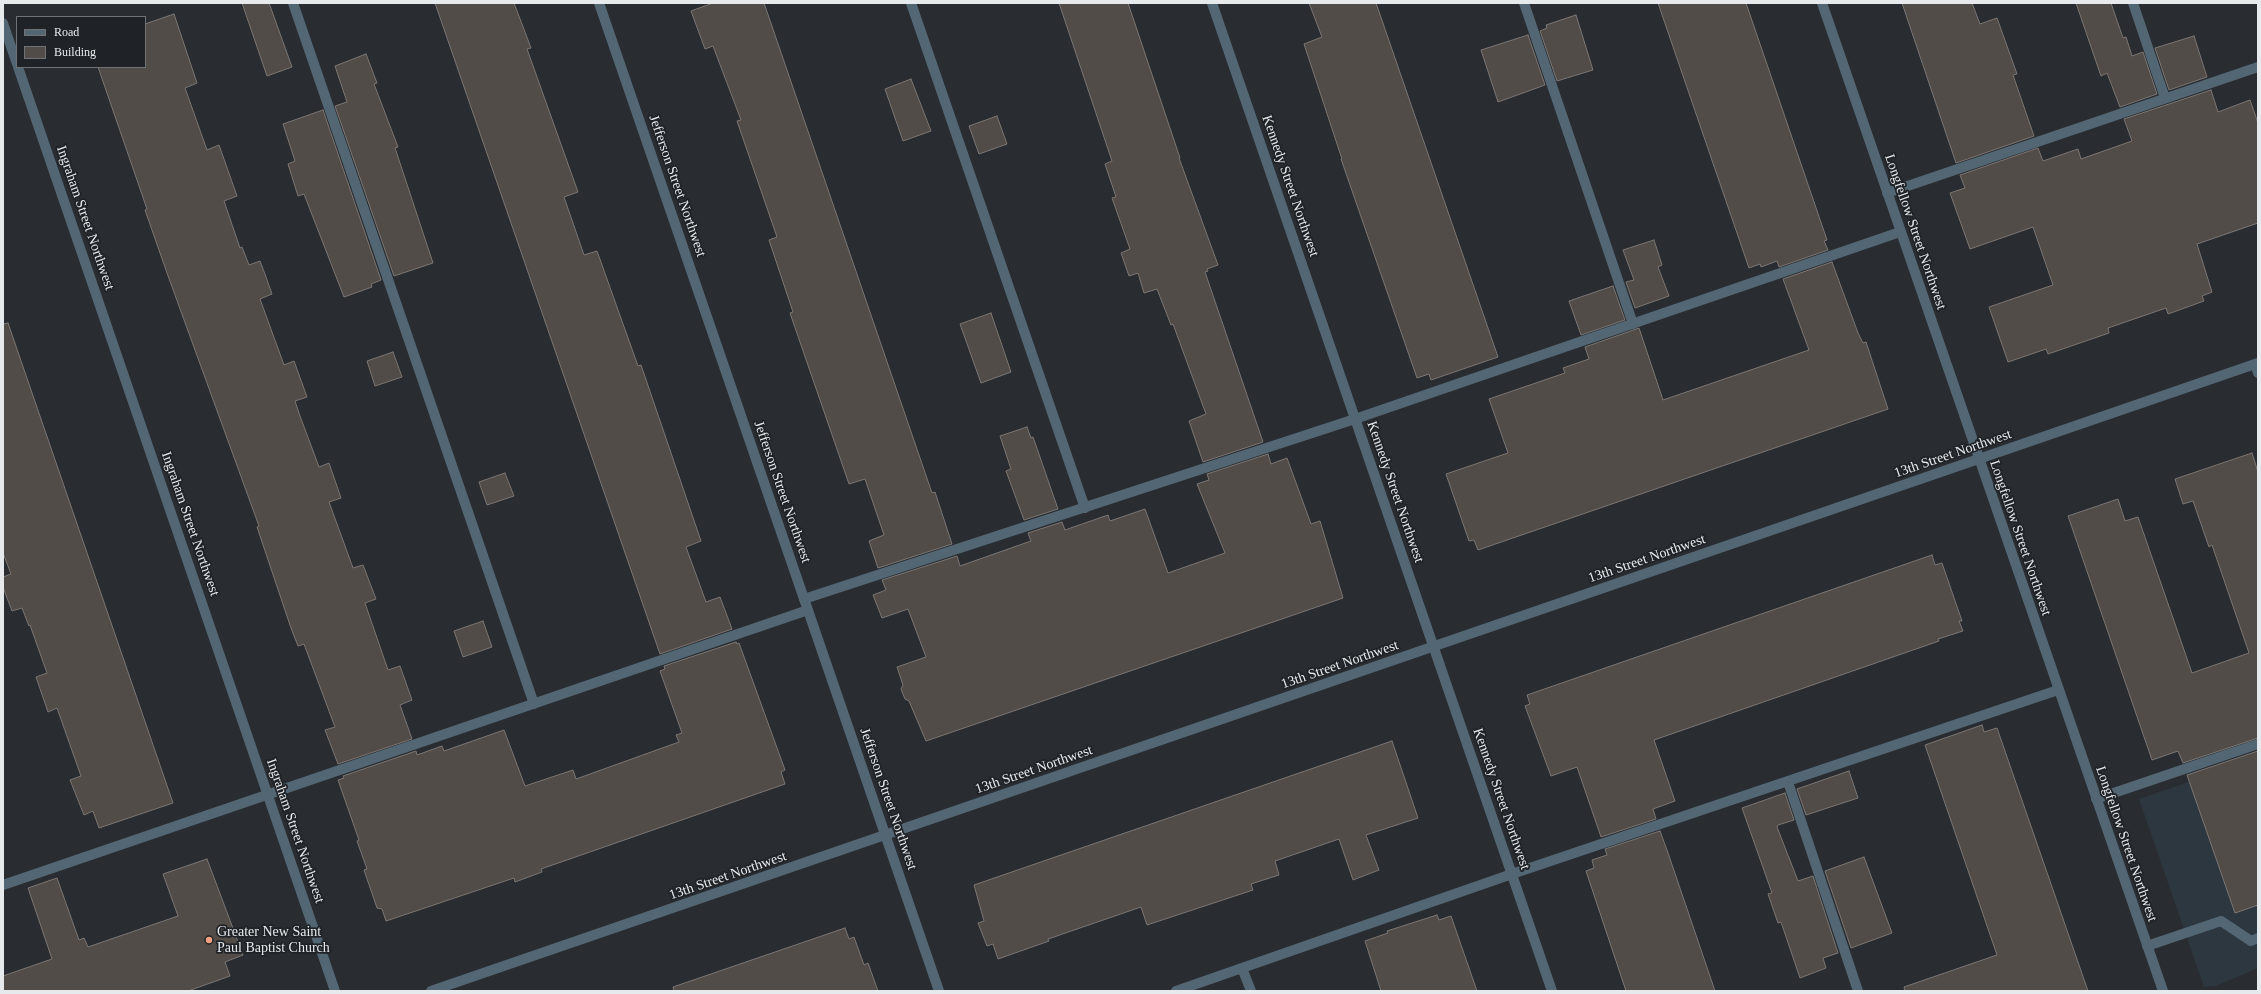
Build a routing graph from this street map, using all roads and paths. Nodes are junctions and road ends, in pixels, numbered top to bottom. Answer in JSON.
{"nodes":[{"id":1,"x":293,"y":3,"type":"edge"},
{"id":2,"x":598,"y":3,"type":"edge"},
{"id":3,"x":911,"y":3,"type":"edge"},
{"id":4,"x":1212,"y":3,"type":"edge"},
{"id":5,"x":1524,"y":3,"type":"edge"},
{"id":6,"x":1822,"y":3,"type":"edge"},
{"id":7,"x":2133,"y":3,"type":"edge"},
{"id":8,"x":3,"y":23,"type":"edge"},
{"id":9,"x":16,"y":61,"type":"edge"},
{"id":10,"x":2258,"y":67,"type":"edge"},
{"id":11,"x":18,"y":68,"type":"edge"},
{"id":12,"x":2165,"y":98,"type":"junction"},
{"id":13,"x":1887,"y":193,"type":"junction"},
{"id":14,"x":1900,"y":232,"type":"junction"},
{"id":15,"x":1633,"y":324,"type":"junction"},
{"id":16,"x":2257,"y":367,"type":"edge"},
{"id":17,"x":1356,"y":419,"type":"junction"},
{"id":18,"x":1978,"y":460,"type":"junction"},
{"id":19,"x":1085,"y":508,"type":"junction"},
{"id":20,"x":804,"y":600,"type":"junction"},
{"id":21,"x":808,"y":610,"type":"junction"},
{"id":22,"x":1434,"y":647,"type":"junction"},
{"id":23,"x":2058,"y":690,"type":"junction"},
{"id":24,"x":534,"y":704,"type":"junction"},
{"id":25,"x":2258,"y":744,"type":"edge"},
{"id":26,"x":1788,"y":782,"type":"junction"},
{"id":27,"x":267,"y":795,"type":"junction"},
{"id":28,"x":2096,"y":799,"type":"junction"},
{"id":29,"x":886,"y":836,"type":"junction"},
{"id":30,"x":1512,"y":874,"type":"junction"},
{"id":31,"x":3,"y":885,"type":"edge"},
{"id":32,"x":2258,"y":938,"type":"edge"},
{"id":33,"x":2147,"y":946,"type":"junction"},
{"id":34,"x":1242,"y":968,"type":"junction"},
{"id":35,"x":335,"y":991,"type":"edge"},
{"id":36,"x":431,"y":991,"type":"edge"},
{"id":37,"x":939,"y":991,"type":"edge"},
{"id":38,"x":1176,"y":991,"type":"edge"},
{"id":39,"x":1251,"y":991,"type":"edge"},
{"id":40,"x":1552,"y":991,"type":"edge"},
{"id":41,"x":1858,"y":991,"type":"edge"},
{"id":42,"x":2162,"y":991,"type":"edge"}],
"edges":[{"from":1,"to":24,"type":"street"},
{"from":2,"to":20,"type":"street","name":"Jefferson Street Northwest"},
{"from":3,"to":19,"type":"street"},
{"from":4,"to":17,"type":"street","name":"Kennedy Street Northwest"},
{"from":5,"to":15,"type":"street"},
{"from":6,"to":13,"type":"street","name":"Longfellow Street Northwest"},
{"from":7,"to":12,"type":"street"},
{"from":8,"to":9,"type":"street"},
{"from":10,"to":12,"type":"street"},
{"from":11,"to":27,"type":"street","name":"Ingraham Street Northwest"},
{"from":12,"to":13,"type":"street"},
{"from":13,"to":14,"type":"street","name":"Longfellow Street Northwest"},
{"from":14,"to":15,"type":"street"},
{"from":14,"to":18,"type":"street","name":"Longfellow Street Northwest"},
{"from":15,"to":17,"type":"street"},
{"from":16,"to":18,"type":"street","name":"13th Street Northwest"},
{"from":17,"to":19,"type":"street"},
{"from":17,"to":22,"type":"street","name":"Kennedy Street Northwest"},
{"from":18,"to":22,"type":"street","name":"13th Street Northwest"},
{"from":18,"to":23,"type":"street","name":"Longfellow Street Northwest"},
{"from":19,"to":20,"type":"street"},
{"from":20,"to":21,"type":"street","name":"Jefferson Street Northwest"},
{"from":21,"to":24,"type":"street"},
{"from":21,"to":29,"type":"street","name":"Jefferson Street Northwest"},
{"from":22,"to":29,"type":"street","name":"13th Street Northwest"},
{"from":22,"to":30,"type":"street","name":"Kennedy Street Northwest"},
{"from":23,"to":26,"type":"street"},
{"from":23,"to":28,"type":"street","name":"Longfellow Street Northwest"},
{"from":24,"to":27,"type":"street"},
{"from":25,"to":28,"type":"street"},
{"from":26,"to":30,"type":"street"},
{"from":26,"to":41,"type":"street"},
{"from":27,"to":31,"type":"street"},
{"from":27,"to":35,"type":"street","name":"Ingraham Street Northwest"},
{"from":28,"to":33,"type":"street","name":"Longfellow Street Northwest"},
{"from":29,"to":36,"type":"street","name":"13th Street Northwest"},
{"from":29,"to":37,"type":"street","name":"Jefferson Street Northwest"},
{"from":30,"to":34,"type":"street"},
{"from":30,"to":40,"type":"street","name":"Kennedy Street Northwest"},
{"from":32,"to":33,"type":"street"},
{"from":33,"to":42,"type":"street","name":"Longfellow Street Northwest"},
{"from":34,"to":38,"type":"street"},
{"from":34,"to":39,"type":"street"}]}
